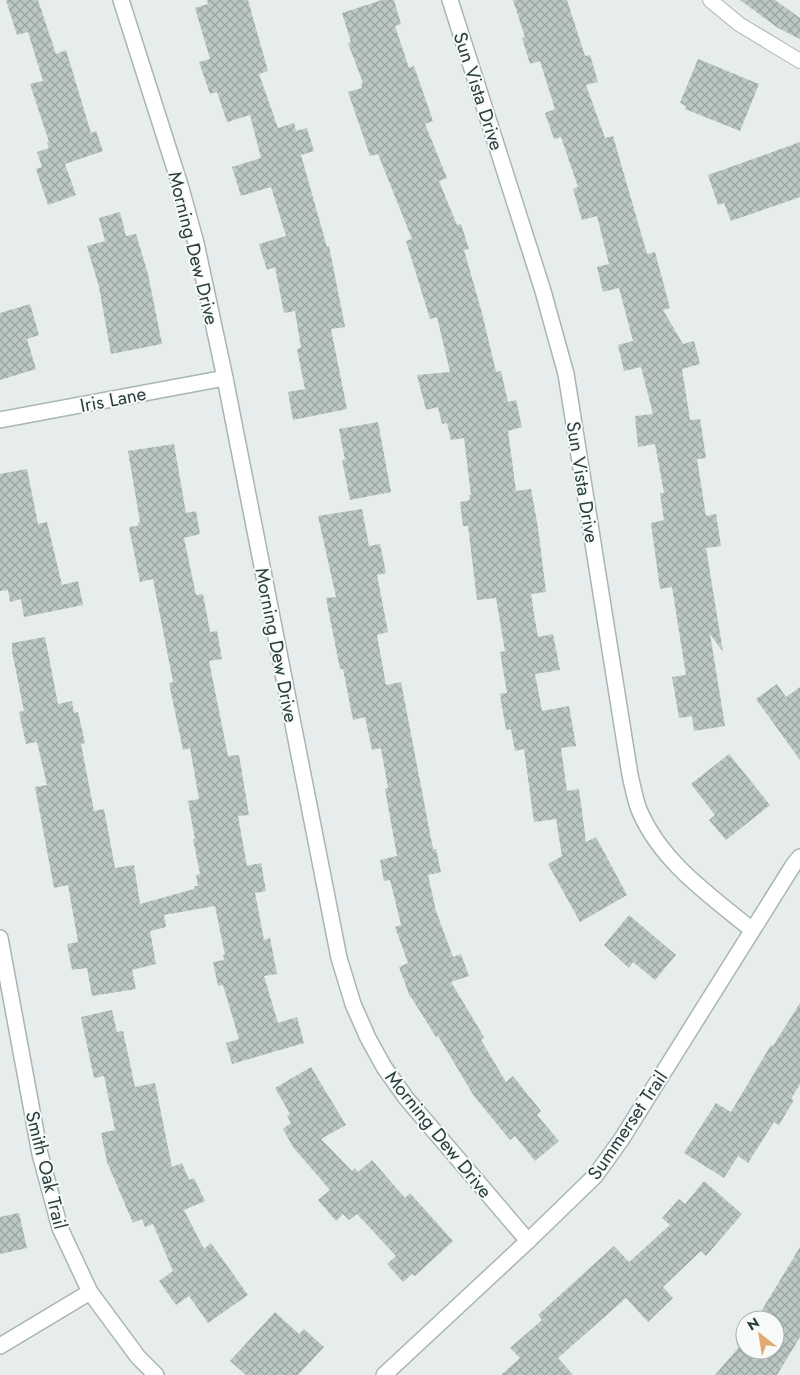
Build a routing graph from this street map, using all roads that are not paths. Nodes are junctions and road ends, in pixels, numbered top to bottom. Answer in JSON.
{"nodes":[{"id":1,"x":120,"y":0,"type":"edge"},
{"id":2,"x":450,"y":0,"type":"edge"},
{"id":3,"x":710,"y":0,"type":"edge"},
{"id":4,"x":800,"y":61,"type":"edge"},
{"id":5,"x":225,"y":378,"type":"junction"},
{"id":6,"x":0,"y":420,"type":"edge"},
{"id":7,"x":800,"y":857,"type":"edge"},
{"id":8,"x":752,"y":930,"type":"junction"},
{"id":9,"x":0,"y":938,"type":"edge"},
{"id":10,"x":6,"y":999,"type":"edge"},
{"id":11,"x":528,"y":1241,"type":"junction"},
{"id":12,"x":90,"y":1292,"type":"junction"},
{"id":13,"x":0,"y":1346,"type":"edge"},
{"id":14,"x":156,"y":1375,"type":"edge"},
{"id":15,"x":384,"y":1375,"type":"edge"}],
"edges":[{"from":1,"to":5,"type":"street","name":"Morning Dew Drive"},
{"from":2,"to":8,"type":"street","name":"Sun Vista Drive"},
{"from":3,"to":4,"type":"lane"},
{"from":5,"to":6,"type":"street","name":"Iris Lane"},
{"from":5,"to":11,"type":"street","name":"Morning Dew Drive"},
{"from":7,"to":8,"type":"street","name":"Summerset Trail"},
{"from":8,"to":11,"type":"street","name":"Summerset Trail"},
{"from":9,"to":10,"type":"street","name":"Smith Oak Trail"},
{"from":10,"to":12,"type":"street","name":"Smith Oak Trail"},
{"from":11,"to":15,"type":"street","name":"Summerset Trail"},
{"from":12,"to":13,"type":"street"},
{"from":12,"to":14,"type":"street","name":"Smith Oak Trail"}]}
